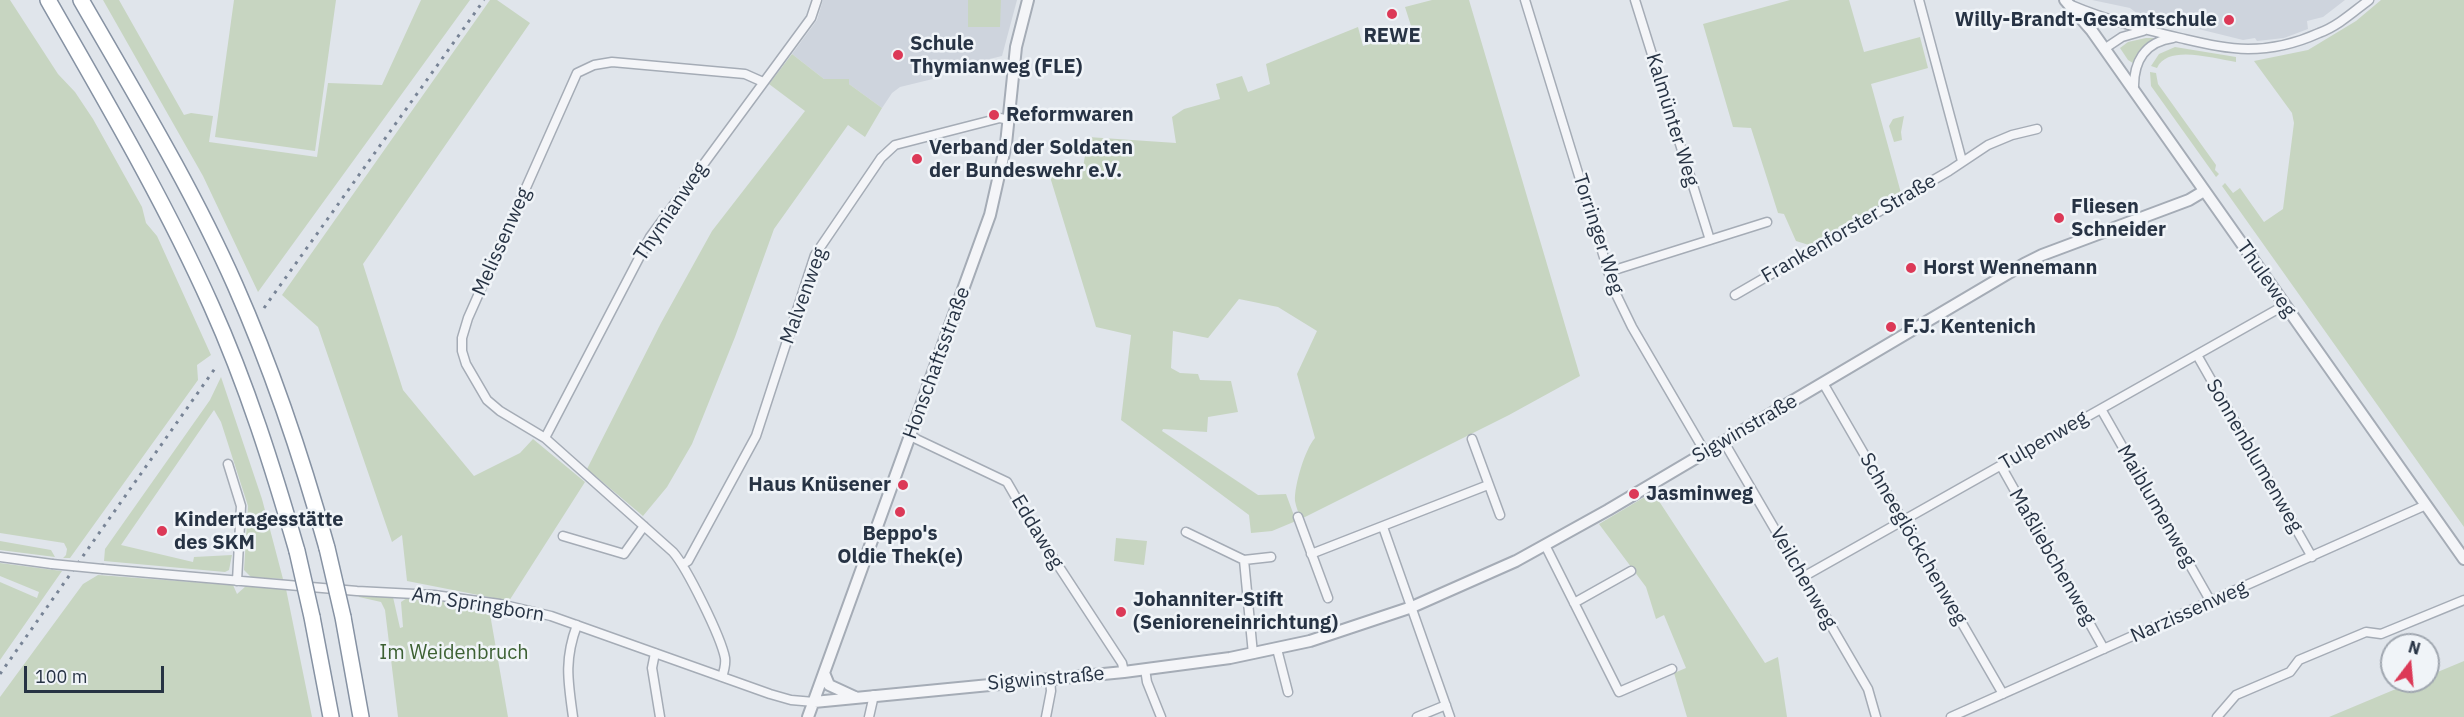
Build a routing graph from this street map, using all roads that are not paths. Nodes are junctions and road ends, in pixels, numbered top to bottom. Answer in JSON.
{"nodes":[{"id":1,"x":48,"y":0,"type":"edge"},
{"id":2,"x":81,"y":0,"type":"edge"},
{"id":3,"x":817,"y":0,"type":"edge"},
{"id":4,"x":1028,"y":0,"type":"edge"},
{"id":5,"x":1526,"y":0,"type":"edge"},
{"id":6,"x":1635,"y":0,"type":"edge"},
{"id":7,"x":1918,"y":0,"type":"edge"},
{"id":8,"x":2368,"y":0,"type":"edge"},
{"id":9,"x":2068,"y":2,"type":"edge"},
{"id":10,"x":2153,"y":32,"type":"junction"},
{"id":11,"x":2177,"y":37,"type":"junction"},
{"id":12,"x":2104,"y":49,"type":"junction"},
{"id":13,"x":763,"y":82,"type":"junction"},
{"id":14,"x":2135,"y":94,"type":"junction"},
{"id":15,"x":1009,"y":120,"type":"junction"},
{"id":16,"x":2037,"y":129,"type":"dead end"},
{"id":17,"x":1962,"y":161,"type":"junction"},
{"id":18,"x":2204,"y":191,"type":"junction"},
{"id":19,"x":1767,"y":222,"type":"dead end"},
{"id":20,"x":1710,"y":240,"type":"junction"},
{"id":21,"x":1608,"y":272,"type":"junction"},
{"id":22,"x":1735,"y":295,"type":"dead end"},
{"id":23,"x":2285,"y":305,"type":"junction"},
{"id":24,"x":2197,"y":355,"type":"junction"},
{"id":25,"x":1823,"y":383,"type":"junction"},
{"id":26,"x":2101,"y":409,"type":"junction"},
{"id":27,"x":910,"y":436,"type":"junction"},
{"id":28,"x":545,"y":438,"type":"junction"},
{"id":29,"x":1472,"y":439,"type":"dead end"},
{"id":30,"x":1724,"y":442,"type":"junction"},
{"id":31,"x":1705,"y":452,"type":"junction"},
{"id":32,"x":228,"y":464,"type":"dead end"},
{"id":33,"x":2001,"y":466,"type":"junction"},
{"id":34,"x":1488,"y":485,"type":"junction"},
{"id":35,"x":2426,"y":506,"type":"junction"},
{"id":36,"x":1500,"y":515,"type":"dead end"},
{"id":37,"x":1298,"y":518,"type":"dead end"},
{"id":38,"x":1903,"y":521,"type":"junction"},
{"id":39,"x":644,"y":526,"type":"junction"},
{"id":40,"x":1383,"y":527,"type":"junction"},
{"id":41,"x":1186,"y":532,"type":"dead end"},
{"id":42,"x":563,"y":536,"type":"dead end"},
{"id":43,"x":1545,"y":545,"type":"junction"},
{"id":44,"x":1311,"y":554,"type":"junction"},
{"id":45,"x":0,"y":557,"type":"edge"},
{"id":46,"x":1271,"y":557,"type":"dead end"},
{"id":47,"x":2312,"y":557,"type":"junction"},
{"id":48,"x":2464,"y":559,"type":"edge"},
{"id":49,"x":1244,"y":560,"type":"junction"},
{"id":50,"x":683,"y":564,"type":"junction"},
{"id":51,"x":1631,"y":571,"type":"dead end"},
{"id":52,"x":1803,"y":577,"type":"junction"},
{"id":53,"x":237,"y":580,"type":"junction"},
{"id":54,"x":1328,"y":598,"type":"dead end"},
{"id":55,"x":2464,"y":600,"type":"edge"},
{"id":56,"x":2211,"y":602,"type":"junction"},
{"id":57,"x":1574,"y":603,"type":"junction"},
{"id":58,"x":1412,"y":607,"type":"junction"},
{"id":59,"x":577,"y":625,"type":"junction"},
{"id":60,"x":1277,"y":649,"type":"junction"},
{"id":61,"x":2104,"y":649,"type":"junction"},
{"id":62,"x":656,"y":653,"type":"junction"},
{"id":63,"x":1253,"y":654,"type":"junction"},
{"id":64,"x":1145,"y":669,"type":"junction"},
{"id":65,"x":1672,"y":669,"type":"dead end"},
{"id":66,"x":1124,"y":672,"type":"junction"},
{"id":67,"x":824,"y":674,"type":"junction"},
{"id":68,"x":722,"y":677,"type":"junction"},
{"id":69,"x":1050,"y":679,"type":"junction"},
{"id":70,"x":1288,"y":692,"type":"dead end"},
{"id":71,"x":2003,"y":694,"type":"junction"},
{"id":72,"x":874,"y":695,"type":"junction"},
{"id":73,"x":855,"y":698,"type":"junction"},
{"id":74,"x":813,"y":702,"type":"junction"},
{"id":75,"x":1446,"y":705,"type":"junction"},
{"id":76,"x":331,"y":717,"type":"edge"},
{"id":77,"x":362,"y":717,"type":"edge"},
{"id":78,"x":573,"y":717,"type":"edge"},
{"id":79,"x":660,"y":717,"type":"edge"},
{"id":80,"x":808,"y":717,"type":"edge"},
{"id":81,"x":869,"y":717,"type":"edge"},
{"id":82,"x":1046,"y":717,"type":"edge"},
{"id":83,"x":1161,"y":717,"type":"edge"},
{"id":84,"x":1417,"y":717,"type":"edge"},
{"id":85,"x":1450,"y":717,"type":"edge"},
{"id":86,"x":1876,"y":717,"type":"edge"},
{"id":87,"x":1951,"y":717,"type":"edge"},
{"id":88,"x":2217,"y":717,"type":"edge"}],
"edges":[{"from":1,"to":76,"type":"highway","bridge":true},
{"from":2,"to":77,"type":"highway","bridge":true},
{"from":3,"to":13,"type":"street","name":"Thymianweg"},
{"from":4,"to":15,"type":"street","name":"Honschaftsstraße"},
{"from":5,"to":21,"type":"street","name":"Torringer Weg"},
{"from":6,"to":20,"type":"street","name":"Kalmünter Weg"},
{"from":7,"to":17,"type":"street"},
{"from":8,"to":11,"type":"street"},
{"from":9,"to":10,"type":"street"},
{"from":9,"to":12,"type":"street","name":"Thuleweg"},
{"from":10,"to":11,"type":"street"},
{"from":10,"to":12,"type":"street"},
{"from":11,"to":14,"type":"street"},
{"from":12,"to":14,"type":"street","name":"Thuleweg"},
{"from":13,"to":28,"type":"street","name":"Thymianweg"},
{"from":13,"to":28,"type":"street","name":"Melissenweg"},
{"from":14,"to":18,"type":"street","name":"Thuleweg"},
{"from":15,"to":27,"type":"street","name":"Honschaftsstraße"},
{"from":15,"to":50,"type":"street","name":"Malvenweg"},
{"from":16,"to":17,"type":"street","name":"Frankenforster Straße"},
{"from":17,"to":22,"type":"street","name":"Frankenforster Straße"},
{"from":18,"to":23,"type":"street","name":"Thuleweg"},
{"from":18,"to":25,"type":"street","name":"Sigwinstraße"},
{"from":19,"to":20,"type":"street"},
{"from":20,"to":21,"type":"street"},
{"from":21,"to":31,"type":"street","name":"Torringer Weg"},
{"from":23,"to":24,"type":"street","name":"Tulpenweg"},
{"from":23,"to":35,"type":"street","name":"Thuleweg"},
{"from":24,"to":26,"type":"street","name":"Tulpenweg"},
{"from":24,"to":47,"type":"street","name":"Sonnenblumenweg"},
{"from":25,"to":30,"type":"street","name":"Sigwinstraße"},
{"from":25,"to":38,"type":"street","name":"Schneeglöckchenweg"},
{"from":26,"to":33,"type":"street","name":"Tulpenweg"},
{"from":26,"to":56,"type":"street","name":"Maiblumenweg"},
{"from":27,"to":66,"type":"street","name":"Eddaweg"},
{"from":27,"to":67,"type":"street","name":"Honschaftsstraße"},
{"from":28,"to":39,"type":"street","name":"Melissenweg"},
{"from":29,"to":34,"type":"street"},
{"from":30,"to":31,"type":"street","name":"Sigwinstraße"},
{"from":30,"to":52,"type":"street","name":"Veilchenweg"},
{"from":31,"to":43,"type":"street","name":"Sigwinstraße"},
{"from":32,"to":53,"type":"street"},
{"from":33,"to":38,"type":"street","name":"Tulpenweg"},
{"from":33,"to":61,"type":"street","name":"Maßliebchenweg"},
{"from":34,"to":36,"type":"street"},
{"from":34,"to":40,"type":"street"},
{"from":35,"to":47,"type":"street","name":"Narzissenweg"},
{"from":35,"to":48,"type":"street","name":"Thuleweg"},
{"from":37,"to":44,"type":"street"},
{"from":38,"to":52,"type":"street","name":"Tulpenweg"},
{"from":38,"to":71,"type":"street","name":"Schneeglöckchenweg"},
{"from":39,"to":42,"type":"street"},
{"from":39,"to":50,"type":"street","name":"Melissenweg"},
{"from":40,"to":44,"type":"street"},
{"from":40,"to":58,"type":"street"},
{"from":41,"to":49,"type":"street"},
{"from":43,"to":57,"type":"street"},
{"from":43,"to":58,"type":"street","name":"Sigwinstraße"},
{"from":44,"to":54,"type":"street"},
{"from":45,"to":53,"type":"street","name":"Am Springborn","bridge":true},
{"from":46,"to":49,"type":"street"},
{"from":47,"to":56,"type":"street","name":"Narzissenweg"},
{"from":49,"to":63,"type":"street"},
{"from":50,"to":68,"type":"street","name":"Melissenweg"},
{"from":51,"to":57,"type":"street"},
{"from":52,"to":86,"type":"street","name":"Veilchenweg"},
{"from":53,"to":59,"type":"street","name":"Am Springborn"},
{"from":55,"to":88,"type":"street"},
{"from":56,"to":61,"type":"street","name":"Narzissenweg"},
{"from":57,"to":65,"type":"street"},
{"from":58,"to":60,"type":"street","name":"Sigwinstraße"},
{"from":58,"to":75,"type":"street"},
{"from":59,"to":62,"type":"street","name":"Am Springborn"},
{"from":59,"to":78,"type":"street"},
{"from":60,"to":63,"type":"street","name":"Sigwinstraße"},
{"from":60,"to":70,"type":"street"},
{"from":61,"to":71,"type":"street","name":"Narzissenweg"},
{"from":62,"to":68,"type":"street","name":"Am Springborn"},
{"from":62,"to":79,"type":"street"},
{"from":63,"to":64,"type":"street","name":"Sigwinstraße"},
{"from":64,"to":66,"type":"street","name":"Sigwinstraße"},
{"from":64,"to":83,"type":"street"},
{"from":66,"to":69,"type":"street","name":"Sigwinstraße"},
{"from":67,"to":73,"type":"street"},
{"from":67,"to":74,"type":"street","name":"Honschaftsstraße"},
{"from":68,"to":74,"type":"street","name":"Am Springborn"},
{"from":69,"to":72,"type":"street","name":"Sigwinstraße"},
{"from":69,"to":82,"type":"street"},
{"from":71,"to":87,"type":"street","name":"Narzissenweg"},
{"from":72,"to":73,"type":"street","name":"Sigwinstraße"},
{"from":72,"to":81,"type":"street"},
{"from":73,"to":74,"type":"street","name":"Sigwinstraße"},
{"from":74,"to":80,"type":"street","name":"Honschaftsstraße"},
{"from":75,"to":84,"type":"street"},
{"from":75,"to":85,"type":"street"}]}
